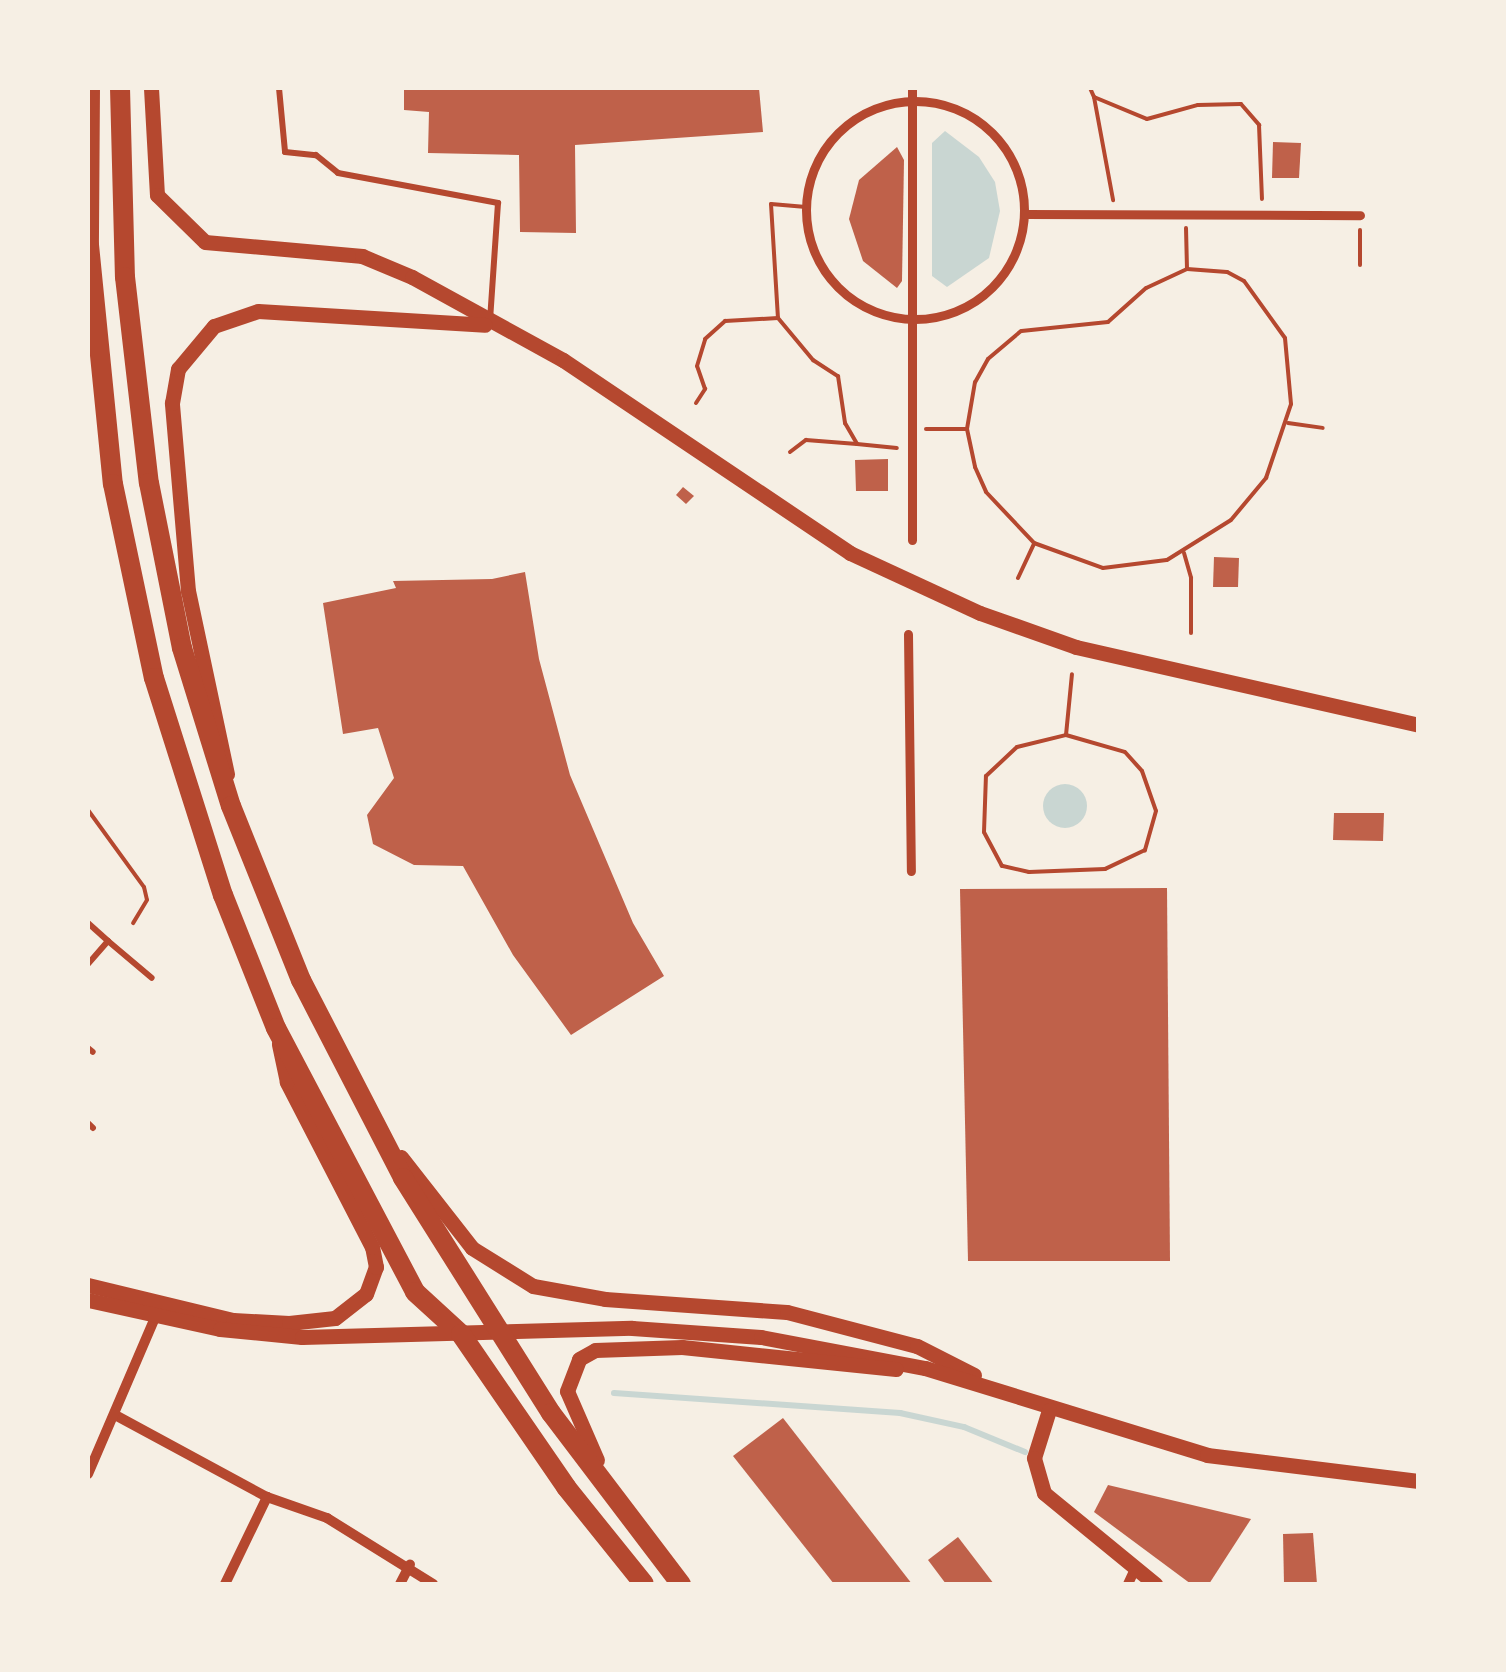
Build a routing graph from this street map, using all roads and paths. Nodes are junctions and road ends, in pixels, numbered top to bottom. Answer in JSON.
{"nodes":[{"id":1,"x":90,"y":88,"type":"edge"},
{"id":2,"x":120,"y":88,"type":"edge"},
{"id":3,"x":151,"y":88,"type":"edge"},
{"id":4,"x":279,"y":88,"type":"edge"},
{"id":5,"x":912,"y":88,"type":"edge"},
{"id":6,"x":1090,"y":88,"type":"edge"},
{"id":7,"x":1094,"y":97,"type":"junction"},
{"id":8,"x":913,"y":100,"type":"junction"},
{"id":9,"x":806,"y":208,"type":"junction"},
{"id":10,"x":1025,"y":214,"type":"junction"},
{"id":11,"x":1114,"y":214,"type":"junction"},
{"id":12,"x":1186,"y":214,"type":"junction"},
{"id":13,"x":1262,"y":214,"type":"junction"},
{"id":14,"x":1360,"y":215,"type":"joint"},
{"id":15,"x":1360,"y":265,"type":"dead end"},
{"id":16,"x":1187,"y":270,"type":"junction"},
{"id":17,"x":778,"y":318,"type":"junction"},
{"id":18,"x":913,"y":322,"type":"junction"},
{"id":19,"x":489,"y":325,"type":"junction"},
{"id":20,"x":696,"y":403,"type":"dead end"},
{"id":21,"x":1288,"y":423,"type":"junction"},
{"id":22,"x":1323,"y":428,"type":"dead end"},
{"id":23,"x":966,"y":429,"type":"junction"},
{"id":24,"x":913,"y":430,"type":"junction"},
{"id":25,"x":857,"y":444,"type":"junction"},
{"id":26,"x":912,"y":450,"type":"junction"},
{"id":27,"x":790,"y":452,"type":"dead end"},
{"id":28,"x":912,"y":540,"type":"dead end"},
{"id":29,"x":1034,"y":544,"type":"junction"},
{"id":30,"x":1184,"y":553,"type":"junction"},
{"id":31,"x":1018,"y":578,"type":"dead end"},
{"id":32,"x":908,"y":634,"type":"dead end"},
{"id":33,"x":1192,"y":634,"type":"dead end"},
{"id":34,"x":1072,"y":674,"type":"dead end"},
{"id":35,"x":1418,"y":725,"type":"edge"},
{"id":36,"x":1066,"y":735,"type":"junction"},
{"id":37,"x":230,"y":806,"type":"junction"},
{"id":38,"x":88,"y":810,"type":"edge"},
{"id":39,"x":911,"y":871,"type":"dead end"},
{"id":40,"x":134,"y":922,"type":"dead end"},
{"id":41,"x":88,"y":923,"type":"edge"},
{"id":42,"x":108,"y":941,"type":"junction"},
{"id":43,"x":88,"y":964,"type":"edge"},
{"id":44,"x":152,"y":978,"type":"dead end"},
{"id":45,"x":276,"y":1028,"type":"junction"},
{"id":46,"x":372,"y":1118,"type":"junction"},
{"id":47,"x":88,"y":1284,"type":"edge"},
{"id":48,"x":88,"y":1300,"type":"edge"},
{"id":49,"x":155,"y":1318,"type":"junction"},
{"id":50,"x":496,"y":1332,"type":"junction"},
{"id":51,"x":461,"y":1334,"type":"junction"},
{"id":52,"x":924,"y":1368,"type":"junction"},
{"id":53,"x":1002,"y":1390,"type":"junction"},
{"id":54,"x":1049,"y":1410,"type":"junction"},
{"id":55,"x":116,"y":1416,"type":"junction"},
{"id":56,"x":88,"y":1474,"type":"edge"},
{"id":57,"x":1418,"y":1481,"type":"edge"},
{"id":58,"x":267,"y":1497,"type":"junction"},
{"id":59,"x":638,"y":1530,"type":"junction"},
{"id":60,"x":410,"y":1564,"type":"junction"},
{"id":61,"x":1131,"y":1577,"type":"edge"},
{"id":62,"x":226,"y":1584,"type":"edge"},
{"id":63,"x":400,"y":1584,"type":"edge"},
{"id":64,"x":434,"y":1584,"type":"edge"},
{"id":65,"x":644,"y":1584,"type":"edge"},
{"id":66,"x":681,"y":1584,"type":"edge"},
{"id":67,"x":1156,"y":1584,"type":"edge"}],
"edges":[{"from":1,"to":45,"type":"highway"},
{"from":2,"to":37,"type":"highway"},
{"from":3,"to":19,"type":"street"},
{"from":4,"to":19,"type":"lane"},
{"from":5,"to":8,"type":"street"},
{"from":6,"to":7,"type":"path"},
{"from":7,"to":11,"type":"path"},
{"from":7,"to":13,"type":"path"},
{"from":8,"to":9,"type":"street"},
{"from":8,"to":10,"type":"street"},
{"from":8,"to":18,"type":"street"},
{"from":9,"to":17,"type":"path"},
{"from":9,"to":18,"type":"street"},
{"from":10,"to":11,"type":"street"},
{"from":10,"to":18,"type":"street"},
{"from":11,"to":12,"type":"street"},
{"from":12,"to":13,"type":"street"},
{"from":12,"to":16,"type":"path"},
{"from":13,"to":14,"type":"street"},
{"from":14,"to":15,"type":"path"},
{"from":16,"to":21,"type":"path"},
{"from":16,"to":23,"type":"path"},
{"from":17,"to":20,"type":"path"},
{"from":17,"to":25,"type":"path"},
{"from":18,"to":24,"type":"street"},
{"from":19,"to":35,"type":"street"},
{"from":19,"to":37,"type":"street"},
{"from":21,"to":22,"type":"path"},
{"from":21,"to":30,"type":"path"},
{"from":23,"to":24,"type":"path"},
{"from":23,"to":29,"type":"path"},
{"from":24,"to":26,"type":"street"},
{"from":25,"to":26,"type":"path"},
{"from":25,"to":27,"type":"path"},
{"from":26,"to":28,"type":"street"},
{"from":29,"to":30,"type":"path"},
{"from":29,"to":31,"type":"path"},
{"from":30,"to":33,"type":"path"},
{"from":32,"to":39,"type":"street"},
{"from":34,"to":36,"type":"path"},
{"from":36,"to":36,"type":"path"},
{"from":37,"to":46,"type":"highway"},
{"from":38,"to":40,"type":"path"},
{"from":41,"to":42,"type":"lane"},
{"from":42,"to":43,"type":"lane"},
{"from":42,"to":44,"type":"lane"},
{"from":45,"to":47,"type":"street"},
{"from":45,"to":51,"type":"highway"},
{"from":46,"to":50,"type":"highway"},
{"from":46,"to":53,"type":"street"},
{"from":48,"to":49,"type":"street"},
{"from":49,"to":51,"type":"street"},
{"from":49,"to":55,"type":"street"},
{"from":50,"to":51,"type":"street"},
{"from":50,"to":52,"type":"street"},
{"from":50,"to":59,"type":"highway"},
{"from":51,"to":65,"type":"highway"},
{"from":52,"to":53,"type":"street"},
{"from":52,"to":59,"type":"street"},
{"from":53,"to":54,"type":"street"},
{"from":54,"to":57,"type":"street"},
{"from":54,"to":61,"type":"street"},
{"from":55,"to":56,"type":"street"},
{"from":55,"to":58,"type":"street"},
{"from":58,"to":60,"type":"street"},
{"from":58,"to":62,"type":"street"},
{"from":59,"to":66,"type":"highway"},
{"from":60,"to":63,"type":"street"},
{"from":60,"to":64,"type":"street"},
{"from":61,"to":67,"type":"street"}]}
